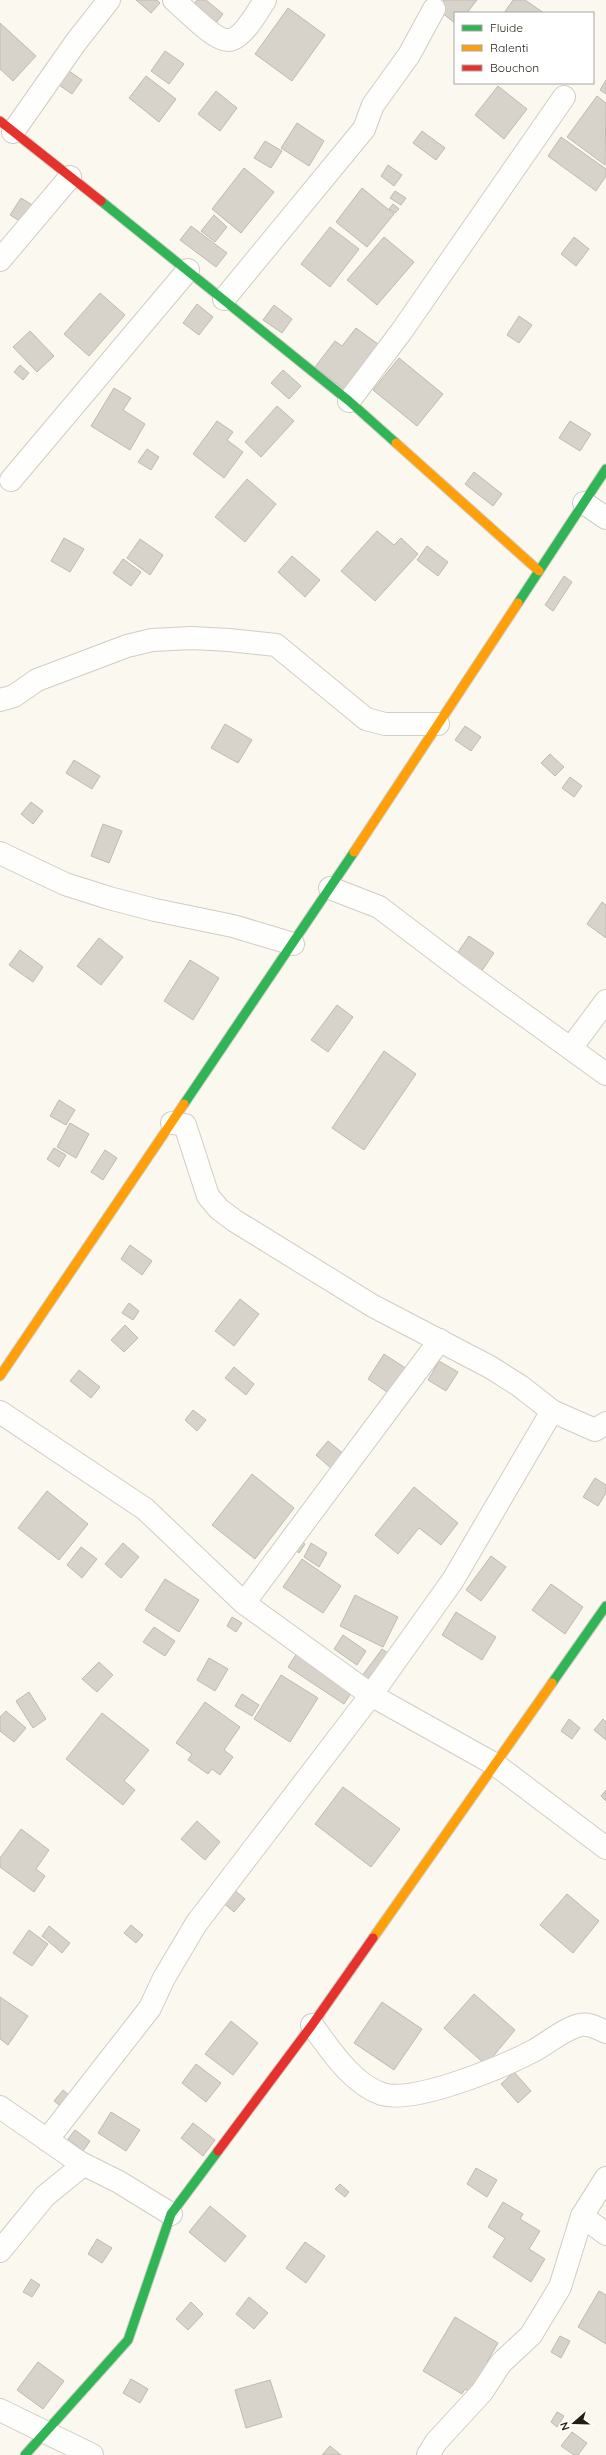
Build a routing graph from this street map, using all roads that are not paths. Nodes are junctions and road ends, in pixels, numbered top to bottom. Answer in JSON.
{"nodes":[{"id":1,"x":109,"y":0,"type":"edge"},
{"id":2,"x":174,"y":0,"type":"edge"},
{"id":3,"x":266,"y":0,"type":"edge"},
{"id":4,"x":434,"y":10,"type":"dead end"},
{"id":5,"x":564,"y":97,"type":"dead end"},
{"id":6,"x":7,"y":127,"type":"edge"},
{"id":7,"x":70,"y":177,"type":"junction"},
{"id":8,"x":0,"y":260,"type":"edge"},
{"id":9,"x":188,"y":270,"type":"junction"},
{"id":10,"x":224,"y":299,"type":"junction"},
{"id":11,"x":349,"y":401,"type":"junction"},
{"id":12,"x":606,"y":469,"type":"edge"},
{"id":13,"x":11,"y":480,"type":"dead end"},
{"id":14,"x":584,"y":503,"type":"junction"},
{"id":15,"x":606,"y":518,"type":"edge"},
{"id":16,"x":538,"y":571,"type":"junction"},
{"id":17,"x":0,"y":700,"type":"edge"},
{"id":18,"x":438,"y":724,"type":"junction"},
{"id":19,"x":0,"y":853,"type":"edge"},
{"id":20,"x":330,"y":888,"type":"junction"},
{"id":21,"x":294,"y":944,"type":"junction"},
{"id":22,"x":606,"y":1001,"type":"edge"},
{"id":23,"x":571,"y":1048,"type":"junction"},
{"id":24,"x":606,"y":1074,"type":"edge"},
{"id":25,"x":172,"y":1122,"type":"junction"},
{"id":26,"x":440,"y":1340,"type":"junction"},
{"id":27,"x":0,"y":1376,"type":"edge"},
{"id":28,"x":552,"y":1411,"type":"junction"},
{"id":29,"x":0,"y":1412,"type":"edge"},
{"id":30,"x":606,"y":1423,"type":"edge"},
{"id":31,"x":244,"y":1603,"type":"junction"},
{"id":32,"x":606,"y":1606,"type":"edge"},
{"id":33,"x":371,"y":1695,"type":"junction"},
{"id":34,"x":496,"y":1765,"type":"junction"},
{"id":35,"x":606,"y":1848,"type":"edge"},
{"id":36,"x":312,"y":2025,"type":"junction"},
{"id":37,"x":606,"y":2032,"type":"edge"},
{"id":38,"x":0,"y":2107,"type":"edge"},
{"id":39,"x":47,"y":2140,"type":"junction"},
{"id":40,"x":78,"y":2162,"type":"junction"},
{"id":41,"x":606,"y":2178,"type":"edge"},
{"id":42,"x":171,"y":2214,"type":"junction"},
{"id":43,"x":582,"y":2216,"type":"junction"},
{"id":44,"x":606,"y":2234,"type":"edge"},
{"id":45,"x":0,"y":2251,"type":"edge"},
{"id":46,"x":0,"y":2410,"type":"edge"},
{"id":47,"x":46,"y":2431,"type":"junction"},
{"id":48,"x":65,"y":2448,"type":"edge"},
{"id":49,"x":25,"y":2455,"type":"edge"},
{"id":50,"x":92,"y":2455,"type":"edge"},
{"id":51,"x":428,"y":2455,"type":"edge"}],
"edges":[{"from":1,"to":6,"type":"street"},
{"from":2,"to":3,"type":"street"},
{"from":4,"to":10,"type":"street"},
{"from":5,"to":11,"type":"street"},
{"from":6,"to":7,"type":"street"},
{"from":7,"to":8,"type":"street"},
{"from":7,"to":9,"type":"street"},
{"from":9,"to":10,"type":"street"},
{"from":9,"to":13,"type":"street"},
{"from":10,"to":11,"type":"street"},
{"from":11,"to":16,"type":"street"},
{"from":12,"to":14,"type":"street"},
{"from":14,"to":15,"type":"street"},
{"from":14,"to":16,"type":"street"},
{"from":16,"to":18,"type":"street"},
{"from":17,"to":18,"type":"street"},
{"from":18,"to":20,"type":"street"},
{"from":19,"to":21,"type":"street"},
{"from":20,"to":21,"type":"street"},
{"from":20,"to":23,"type":"street"},
{"from":21,"to":25,"type":"street"},
{"from":22,"to":23,"type":"street"},
{"from":23,"to":24,"type":"street"},
{"from":25,"to":26,"type":"street"},
{"from":25,"to":27,"type":"street"},
{"from":26,"to":28,"type":"street"},
{"from":26,"to":31,"type":"street"},
{"from":28,"to":30,"type":"street"},
{"from":28,"to":33,"type":"street"},
{"from":29,"to":31,"type":"street"},
{"from":31,"to":33,"type":"street"},
{"from":32,"to":34,"type":"street"},
{"from":33,"to":34,"type":"street"},
{"from":33,"to":39,"type":"street"},
{"from":34,"to":35,"type":"street"},
{"from":34,"to":36,"type":"street"},
{"from":36,"to":37,"type":"street"},
{"from":36,"to":42,"type":"street"},
{"from":38,"to":39,"type":"street"},
{"from":39,"to":40,"type":"street"},
{"from":40,"to":42,"type":"street"},
{"from":40,"to":45,"type":"street"},
{"from":41,"to":43,"type":"street"},
{"from":42,"to":47,"type":"street"},
{"from":43,"to":44,"type":"street"},
{"from":43,"to":51,"type":"street"},
{"from":46,"to":47,"type":"street"},
{"from":47,"to":48,"type":"street"},
{"from":47,"to":49,"type":"street"},
{"from":48,"to":50,"type":"street"}]}
